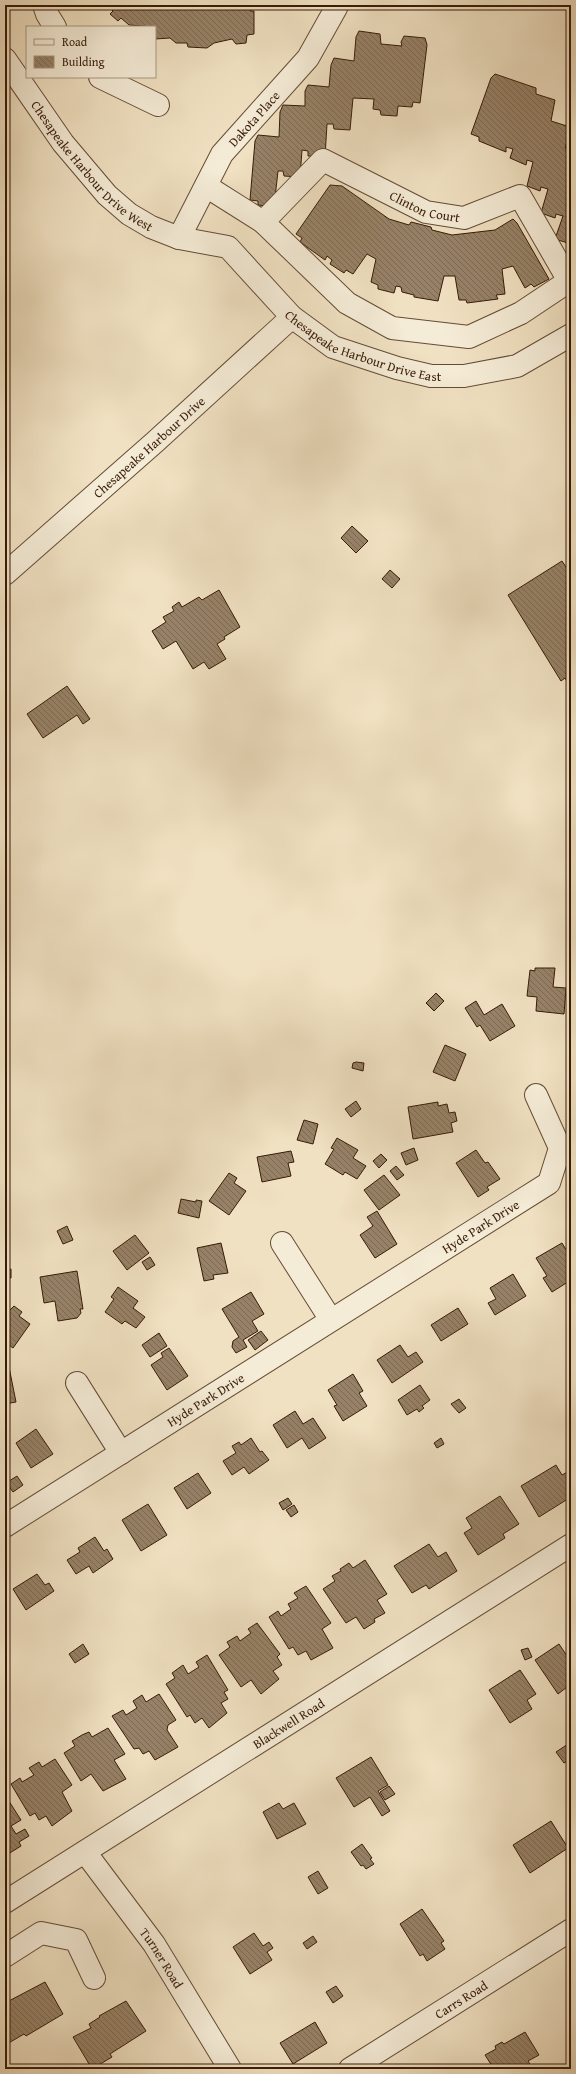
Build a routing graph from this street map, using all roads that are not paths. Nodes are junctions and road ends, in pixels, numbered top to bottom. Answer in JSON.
{"nodes":[{"id":1,"x":44,"y":5,"type":"edge"},
{"id":2,"x":334,"y":5,"type":"edge"},
{"id":3,"x":54,"y":26,"type":"edge"},
{"id":4,"x":5,"y":59,"type":"edge"},
{"id":5,"x":102,"y":78,"type":"edge"},
{"id":6,"x":29,"y":81,"type":"edge"},
{"id":7,"x":158,"y":105,"type":"dead end"},
{"id":8,"x":206,"y":186,"type":"junction"},
{"id":9,"x":263,"y":222,"type":"junction"},
{"id":10,"x":178,"y":238,"type":"junction"},
{"id":11,"x":570,"y":282,"type":"edge"},
{"id":12,"x":292,"y":317,"type":"junction"},
{"id":13,"x":571,"y":334,"type":"edge"},
{"id":14,"x":5,"y":574,"type":"edge"},
{"id":15,"x":536,"y":1095,"type":"dead end"},
{"id":16,"x":282,"y":1243,"type":"dead end"},
{"id":17,"x":331,"y":1320,"type":"junction"},
{"id":18,"x":77,"y":1383,"type":"dead end"},
{"id":19,"x":121,"y":1453,"type":"junction"},
{"id":20,"x":5,"y":1526,"type":"edge"},
{"id":21,"x":571,"y":1545,"type":"edge"},
{"id":22,"x":85,"y":1852,"type":"junction"},
{"id":23,"x":5,"y":1902,"type":"edge"},
{"id":24,"x":571,"y":1930,"type":"edge"},
{"id":25,"x":5,"y":1956,"type":"edge"},
{"id":26,"x":94,"y":1978,"type":"dead end"},
{"id":27,"x":230,"y":2069,"type":"edge"},
{"id":28,"x":350,"y":2069,"type":"edge"}],
"edges":[{"from":1,"to":3,"type":"street"},
{"from":2,"to":8,"type":"street","name":"Dakota Place"},
{"from":4,"to":6,"type":"street","name":"Chesapeake Harbour Drive West"},
{"from":5,"to":7,"type":"street"},
{"from":6,"to":10,"type":"street","name":"Chesapeake Harbour Drive West"},
{"from":8,"to":9,"type":"street","name":"Chesapeake Harbour Drive East"},
{"from":8,"to":10,"type":"street","name":"Dakota Place"},
{"from":9,"to":11,"type":"street","name":"Chesapeake Harbour Drive East"},
{"from":9,"to":11,"type":"street","name":"Clinton Court"},
{"from":10,"to":12,"type":"street","name":"Chesapeake Harbour Drive East"},
{"from":12,"to":13,"type":"street","name":"Chesapeake Harbour Drive East"},
{"from":12,"to":14,"type":"street","name":"Chesapeake Harbour Drive"},
{"from":15,"to":17,"type":"street","name":"Hyde Park Drive"},
{"from":16,"to":17,"type":"street"},
{"from":17,"to":19,"type":"street","name":"Hyde Park Drive"},
{"from":18,"to":19,"type":"street"},
{"from":19,"to":20,"type":"street","name":"Hyde Park Drive"},
{"from":21,"to":22,"type":"street","name":"Blackwell Road"},
{"from":22,"to":23,"type":"street","name":"Blackwell Road"},
{"from":22,"to":27,"type":"street","name":"Turner Road"},
{"from":24,"to":28,"type":"street","name":"Carrs Road"},
{"from":25,"to":26,"type":"street"}]}
